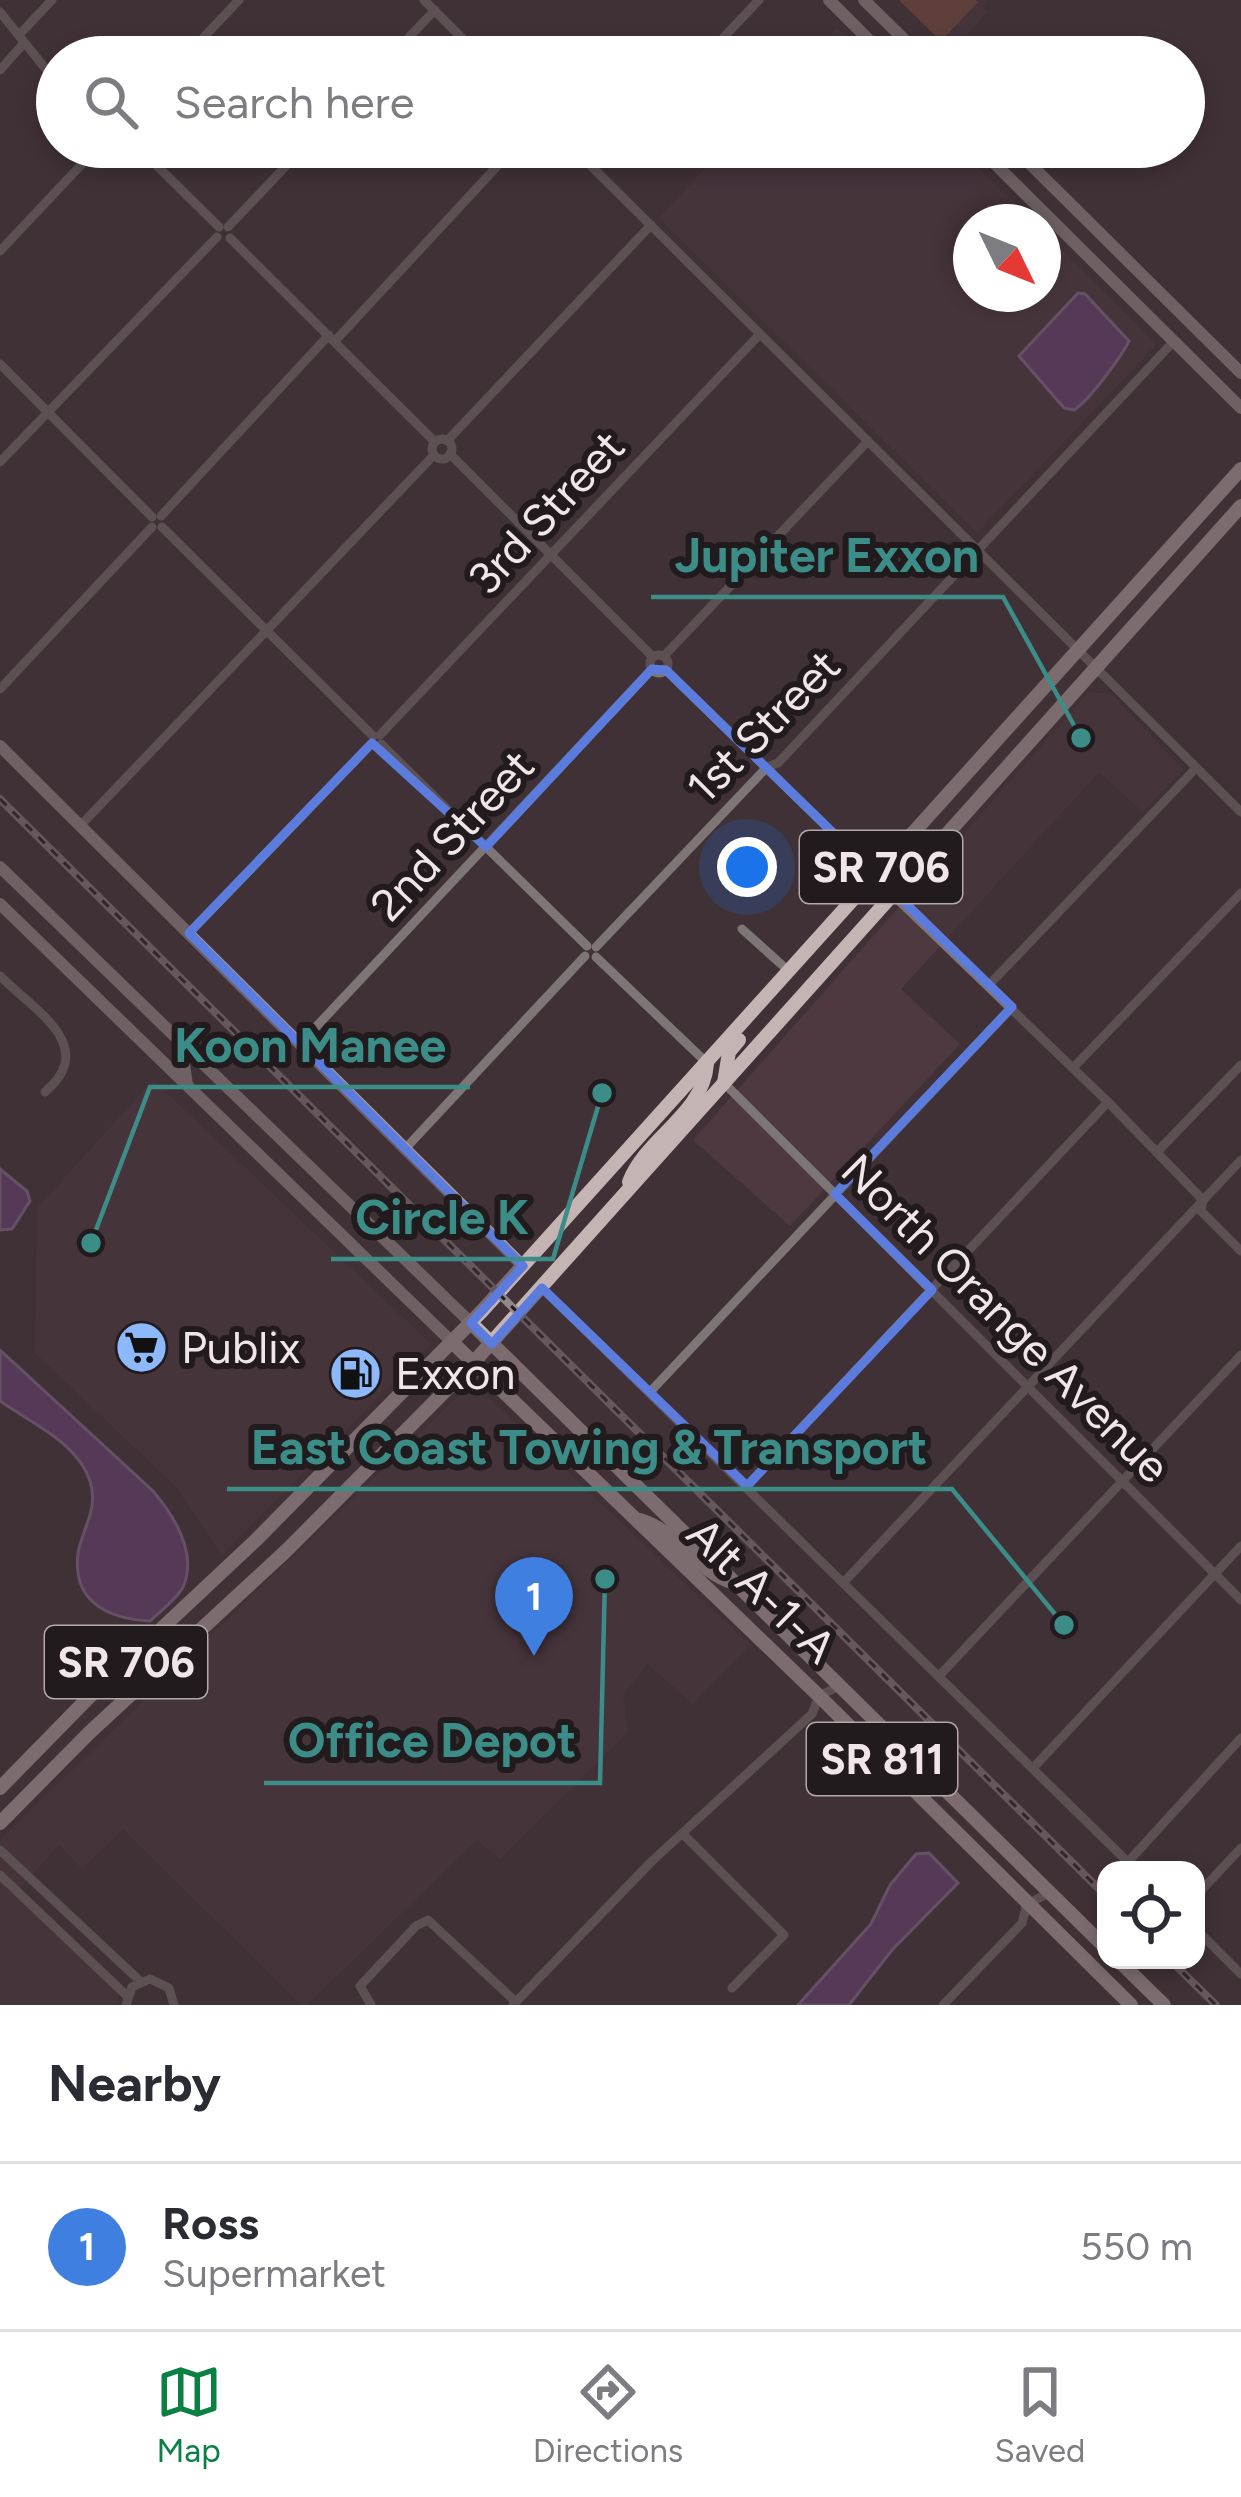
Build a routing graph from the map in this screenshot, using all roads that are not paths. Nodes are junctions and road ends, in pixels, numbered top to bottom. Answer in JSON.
{"nodes":[{"id":1,"x":52,"y":0,"type":"edge"},
{"id":2,"x":239,"y":0,"type":"edge"},
{"id":3,"x":424,"y":0,"type":"edge"},
{"id":4,"x":759,"y":0,"type":"edge"},
{"id":5,"x":829,"y":0,"type":"edge"},
{"id":6,"x":864,"y":0,"type":"edge"},
{"id":7,"x":435,"y":10,"type":"junction"},
{"id":8,"x":0,"y":12,"type":"edge"},
{"id":9,"x":204,"y":36,"type":"edge"},
{"id":10,"x":410,"y":36,"type":"edge"},
{"id":11,"x":461,"y":36,"type":"edge"},
{"id":12,"x":725,"y":36,"type":"edge"},
{"id":13,"x":865,"y":36,"type":"edge"},
{"id":14,"x":901,"y":36,"type":"edge"},
{"id":15,"x":22,"y":39,"type":"junction"},
{"id":16,"x":36,"y":57,"type":"edge"},
{"id":17,"x":0,"y":70,"type":"edge"},
{"id":18,"x":78,"y":168,"type":"edge"},
{"id":19,"x":159,"y":168,"type":"edge"},
{"id":20,"x":284,"y":168,"type":"edge"},
{"id":21,"x":495,"y":168,"type":"edge"},
{"id":22,"x":593,"y":168,"type":"edge"},
{"id":23,"x":998,"y":168,"type":"edge"},
{"id":24,"x":1034,"y":168,"type":"edge"},
{"id":25,"x":651,"y":225,"type":"junction"},
{"id":26,"x":224,"y":232,"type":"junction"},
{"id":27,"x":0,"y":251,"type":"edge"},
{"id":28,"x":760,"y":334,"type":"junction"},
{"id":29,"x":332,"y":338,"type":"junction"},
{"id":30,"x":1174,"y":341,"type":"junction"},
{"id":31,"x":0,"y":364,"type":"edge"},
{"id":32,"x":1241,"y":373,"type":"edge"},
{"id":33,"x":1241,"y":408,"type":"edge"},
{"id":34,"x":47,"y":412,"type":"junction"},
{"id":35,"x":441,"y":441,"type":"junction"},
{"id":36,"x":868,"y":441,"type":"junction"},
{"id":37,"x":434,"y":454,"type":"junction"},
{"id":38,"x":450,"y":454,"type":"junction"},
{"id":39,"x":0,"y":462,"type":"edge"},
{"id":40,"x":1241,"y":469,"type":"edge"},
{"id":41,"x":1241,"y":506,"type":"edge"},
{"id":42,"x":157,"y":522,"type":"junction"},
{"id":43,"x":978,"y":550,"type":"junction"},
{"id":44,"x":551,"y":554,"type":"junction"},
{"id":45,"x":266,"y":629,"type":"junction"},
{"id":46,"x":1079,"y":651,"type":"junction"},
{"id":47,"x":656,"y":660,"type":"junction"},
{"id":48,"x":1096,"y":668,"type":"junction"},
{"id":49,"x":0,"y":689,"type":"edge"},
{"id":50,"x":376,"y":740,"type":"junction"},
{"id":51,"x":0,"y":746,"type":"edge"},
{"id":52,"x":767,"y":766,"type":"junction"},
{"id":53,"x":1196,"y":768,"type":"junction"},
{"id":54,"x":1241,"y":812,"type":"edge"},
{"id":55,"x":80,"y":826,"type":"junction"},
{"id":56,"x":486,"y":847,"type":"junction"},
{"id":57,"x":0,"y":867,"type":"edge"},
{"id":58,"x":875,"y":874,"type":"junction"},
{"id":59,"x":1241,"y":893,"type":"edge"},
{"id":60,"x":892,"y":894,"type":"junction"},
{"id":61,"x":0,"y":904,"type":"edge"},
{"id":62,"x":827,"y":928,"type":"junction"},
{"id":63,"x":742,"y":929,"type":"dead end"},
{"id":64,"x":189,"y":933,"type":"junction"},
{"id":65,"x":591,"y":951,"type":"junction"},
{"id":66,"x":782,"y":964,"type":"dead end"},
{"id":67,"x":0,"y":976,"type":"edge"},
{"id":68,"x":988,"y":986,"type":"junction"},
{"id":69,"x":1012,"y":1007,"type":"junction"},
{"id":70,"x":178,"y":1037,"type":"junction"},
{"id":71,"x":299,"y":1045,"type":"junction"},
{"id":72,"x":707,"y":1064,"type":"junction"},
{"id":73,"x":1241,"y":1065,"type":"edge"},
{"id":74,"x":1073,"y":1068,"type":"junction"},
{"id":75,"x":724,"y":1083,"type":"junction"},
{"id":76,"x":187,"y":1084,"type":"junction"},
{"id":77,"x":45,"y":1092,"type":"dead end"},
{"id":78,"x":1108,"y":1102,"type":"junction"},
{"id":79,"x":404,"y":1150,"type":"junction"},
{"id":80,"x":1157,"y":1152,"type":"junction"},
{"id":81,"x":1241,"y":1160,"type":"edge"},
{"id":82,"x":626,"y":1193,"type":"junction"},
{"id":83,"x":836,"y":1194,"type":"junction"},
{"id":84,"x":1203,"y":1200,"type":"junction"},
{"id":85,"x":1241,"y":1251,"type":"edge"},
{"id":86,"x":523,"y":1266,"type":"junction"},
{"id":87,"x":542,"y":1288,"type":"junction"},
{"id":88,"x":932,"y":1290,"type":"junction"},
{"id":89,"x":471,"y":1323,"type":"junction"},
{"id":90,"x":452,"y":1342,"type":"junction"},
{"id":91,"x":492,"y":1343,"type":"junction"},
{"id":92,"x":1241,"y":1355,"type":"edge"},
{"id":93,"x":473,"y":1364,"type":"junction"},
{"id":94,"x":1028,"y":1387,"type":"junction"},
{"id":95,"x":651,"y":1391,"type":"junction"},
{"id":96,"x":1122,"y":1481,"type":"junction"},
{"id":97,"x":747,"y":1486,"type":"junction"},
{"id":98,"x":635,"y":1518,"type":"junction"},
{"id":99,"x":256,"y":1540,"type":"junction"},
{"id":100,"x":1241,"y":1546,"type":"edge"},
{"id":101,"x":276,"y":1560,"type":"junction"},
{"id":102,"x":1215,"y":1574,"type":"junction"},
{"id":103,"x":844,"y":1582,"type":"junction"},
{"id":104,"x":739,"y":1585,"type":"junction"},
{"id":105,"x":1241,"y":1600,"type":"edge"},
{"id":106,"x":939,"y":1676,"type":"junction"},
{"id":107,"x":841,"y":1685,"type":"junction"},
{"id":108,"x":819,"y":1696,"type":"junction"},
{"id":109,"x":1241,"y":1738,"type":"edge"},
{"id":110,"x":1033,"y":1768,"type":"junction"},
{"id":111,"x":0,"y":1788,"type":"edge"},
{"id":112,"x":0,"y":1823,"type":"edge"},
{"id":113,"x":684,"y":1835,"type":"junction"},
{"id":114,"x":1241,"y":1848,"type":"edge"},
{"id":115,"x":0,"y":1850,"type":"edge"},
{"id":116,"x":1127,"y":1861,"type":"edge"},
{"id":117,"x":1136,"y":1861,"type":"edge"},
{"id":118,"x":0,"y":1875,"type":"edge"},
{"id":119,"x":1205,"y":1886,"type":"edge"},
{"id":120,"x":1051,"y":1892,"type":"junction"},
{"id":121,"x":1028,"y":1904,"type":"junction"},
{"id":122,"x":1205,"y":1938,"type":"edge"},
{"id":123,"x":1097,"y":1939,"type":"edge"},
{"id":124,"x":1127,"y":1969,"type":"edge"},
{"id":125,"x":1241,"y":1974,"type":"edge"},
{"id":126,"x":140,"y":1981,"type":"junction"},
{"id":127,"x":732,"y":1988,"type":"dead end"},
{"id":128,"x":126,"y":2001,"type":"edge"},
{"id":129,"x":515,"y":2003,"type":"edge"},
{"id":130,"x":1129,"y":2003,"type":"edge"},
{"id":131,"x":174,"y":2005,"type":"edge"},
{"id":132,"x":371,"y":2005,"type":"edge"},
{"id":133,"x":943,"y":2005,"type":"edge"},
{"id":134,"x":1164,"y":2005,"type":"edge"}],
"edges":[{"from":1,"to":15,"type":"street"},
{"from":2,"to":9,"type":"street"},
{"from":3,"to":7,"type":"street"},
{"from":4,"to":12,"type":"street"},
{"from":5,"to":13,"type":"main road"},
{"from":6,"to":14,"type":"main road"},
{"from":7,"to":10,"type":"street"},
{"from":7,"to":11,"type":"street"},
{"from":8,"to":15,"type":"street"},
{"from":15,"to":16,"type":"street"},
{"from":15,"to":17,"type":"street"},
{"from":18,"to":27,"type":"street"},
{"from":19,"to":26,"type":"street"},
{"from":20,"to":26,"type":"street"},
{"from":21,"to":29,"type":"street"},
{"from":22,"to":25,"type":"street"},
{"from":23,"to":30,"type":"main road"},
{"from":24,"to":32,"type":"main road"},
{"from":25,"to":28,"type":"street"},
{"from":25,"to":35,"type":"street"},
{"from":26,"to":29,"type":"street"},
{"from":26,"to":34,"type":"street"},
{"from":28,"to":36,"type":"street"},
{"from":28,"to":44,"type":"street","name":"3rd Street"},
{"from":29,"to":35,"type":"street"},
{"from":29,"to":42,"type":"street"},
{"from":30,"to":33,"type":"main road"},
{"from":30,"to":43,"type":"street","name":"1st Street"},
{"from":31,"to":34,"type":"street"},
{"from":34,"to":39,"type":"street"},
{"from":34,"to":42,"type":"street"},
{"from":35,"to":37,"type":"street"},
{"from":35,"to":38,"type":"street"},
{"from":36,"to":43,"type":"street"},
{"from":36,"to":47,"type":"street","name":"2nd Street"},
{"from":37,"to":38,"type":"street"},
{"from":37,"to":45,"type":"street"},
{"from":38,"to":44,"type":"street"},
{"from":40,"to":46,"type":"main road","number":"SR 706"},
{"from":41,"to":48,"type":"main road","number":"SR 706"},
{"from":42,"to":45,"type":"street"},
{"from":42,"to":49,"type":"street"},
{"from":43,"to":46,"type":"street"},
{"from":43,"to":52,"type":"street","name":"1st Street"},
{"from":44,"to":47,"type":"street"},
{"from":44,"to":50,"type":"street","name":"3rd Street"},
{"from":45,"to":50,"type":"street"},
{"from":45,"to":55,"type":"street"},
{"from":46,"to":48,"type":"street"},
{"from":46,"to":58,"type":"main road","number":"SR 706"},
{"from":47,"to":52,"type":"street"},
{"from":47,"to":56,"type":"street","name":"2nd Street"},
{"from":48,"to":53,"type":"street"},
{"from":48,"to":60,"type":"main road","number":"SR 706"},
{"from":50,"to":56,"type":"street"},
{"from":50,"to":64,"type":"street","name":"3rd Street"},
{"from":51,"to":55,"type":"main road"},
{"from":52,"to":58,"type":"street"},
{"from":52,"to":65,"type":"street","name":"1st Street"},
{"from":53,"to":54,"type":"street"},
{"from":53,"to":68,"type":"street"},
{"from":55,"to":64,"type":"main road"},
{"from":56,"to":65,"type":"street"},
{"from":56,"to":71,"type":"street","name":"2nd Street"},
{"from":57,"to":70,"type":"main road","number":"SR 811"},
{"from":58,"to":62,"type":"main road","number":"SR 706"},
{"from":59,"to":74,"type":"street"},
{"from":60,"to":68,"type":"street"},
{"from":60,"to":75,"type":"main road","number":"SR 706"},
{"from":61,"to":76,"type":"main road","number":"SR 811"},
{"from":62,"to":72,"type":"main road","number":"SR 706"},
{"from":62,"to":75,"type":"main road"},
{"from":63,"to":66,"type":"street"},
{"from":64,"to":71,"type":"main road"},
{"from":65,"to":72,"type":"street"},
{"from":65,"to":79,"type":"street","name":"1st Street"},
{"from":67,"to":77,"type":"street"},
{"from":68,"to":69,"type":"street"},
{"from":69,"to":74,"type":"street"},
{"from":69,"to":83,"type":"street"},
{"from":70,"to":76,"type":"main road"},
{"from":70,"to":89,"type":"main road","number":"SR 811"},
{"from":71,"to":79,"type":"main road"},
{"from":72,"to":82,"type":"main road"},
{"from":72,"to":86,"type":"main road","number":"SR 706"},
{"from":73,"to":80,"type":"street"},
{"from":74,"to":78,"type":"street"},
{"from":75,"to":82,"type":"main road","number":"SR 706"},
{"from":75,"to":83,"type":"street","name":"North Orange Avenue"},
{"from":76,"to":90,"type":"main road","name":"Alt A-1-A","number":"SR 811"},
{"from":78,"to":80,"type":"street"},
{"from":78,"to":88,"type":"street"},
{"from":79,"to":86,"type":"main road"},
{"from":80,"to":84,"type":"street"},
{"from":81,"to":84,"type":"street"},
{"from":82,"to":87,"type":"main road","number":"SR 706"},
{"from":83,"to":88,"type":"street","name":"North Orange Avenue"},
{"from":83,"to":95,"type":"street"},
{"from":84,"to":85,"type":"street"},
{"from":84,"to":94,"type":"street"},
{"from":86,"to":89,"type":"main road","number":"SR 706"},
{"from":87,"to":91,"type":"main road","number":"SR 706"},
{"from":87,"to":95,"type":"street"},
{"from":88,"to":94,"type":"street","name":"North Orange Avenue"},
{"from":88,"to":97,"type":"street"},
{"from":89,"to":90,"type":"main road","number":"SR 706"},
{"from":89,"to":91,"type":"main road","name":"Alt A-1-A","number":"SR 811"},
{"from":90,"to":93,"type":"main road","name":"Alt A-1-A","number":"SR 811"},
{"from":90,"to":99,"type":"main road","number":"SR 706"},
{"from":91,"to":93,"type":"main road","number":"SR 706"},
{"from":91,"to":104,"type":"main road","name":"Alt A-1-A","number":"SR 811"},
{"from":92,"to":96,"type":"street"},
{"from":93,"to":98,"type":"main road","name":"Alt A-1-A","number":"SR 811"},
{"from":93,"to":101,"type":"main road","number":"SR 706"},
{"from":94,"to":96,"type":"street","name":"North Orange Avenue"},
{"from":94,"to":103,"type":"street"},
{"from":95,"to":97,"type":"street"},
{"from":96,"to":102,"type":"street","name":"North Orange Avenue"},
{"from":96,"to":106,"type":"street"},
{"from":97,"to":103,"type":"street"},
{"from":98,"to":104,"type":"main road"},
{"from":98,"to":108,"type":"main road","name":"Alt A-1-A","number":"SR 811"},
{"from":99,"to":101,"type":"main road"},
{"from":99,"to":111,"type":"main road","number":"SR 706"},
{"from":100,"to":102,"type":"street"},
{"from":101,"to":112,"type":"main road","number":"SR 706"},
{"from":102,"to":105,"type":"street","name":"North Orange Avenue"},
{"from":102,"to":110,"type":"street"},
{"from":103,"to":106,"type":"street"},
{"from":104,"to":107,"type":"main road","name":"Alt A-1-A","number":"SR 811"},
{"from":106,"to":110,"type":"street"},
{"from":107,"to":108,"type":"street"},
{"from":107,"to":120,"type":"main road","name":"Alt A-1-A","number":"SR 811"},
{"from":108,"to":113,"type":"street"},
{"from":108,"to":121,"type":"main road","name":"Alt A-1-A","number":"SR 811"},
{"from":109,"to":117,"type":"street"},
{"from":110,"to":116,"type":"street"},
{"from":113,"to":127,"type":"street"},
{"from":113,"to":129,"type":"street"},
{"from":114,"to":119,"type":"street"},
{"from":115,"to":126,"type":"street"},
{"from":118,"to":128,"type":"street"},
{"from":120,"to":121,"type":"street"},
{"from":120,"to":123,"type":"main road","name":"Alt A-1-A","number":"SR 811"},
{"from":121,"to":130,"type":"main road","name":"Alt A-1-A","number":"SR 811"},
{"from":121,"to":133,"type":"street"},
{"from":122,"to":125,"type":"street"},
{"from":124,"to":134,"type":"main road"},
{"from":126,"to":128,"type":"street"},
{"from":126,"to":131,"type":"street"},
{"from":129,"to":132,"type":"street"}]}
